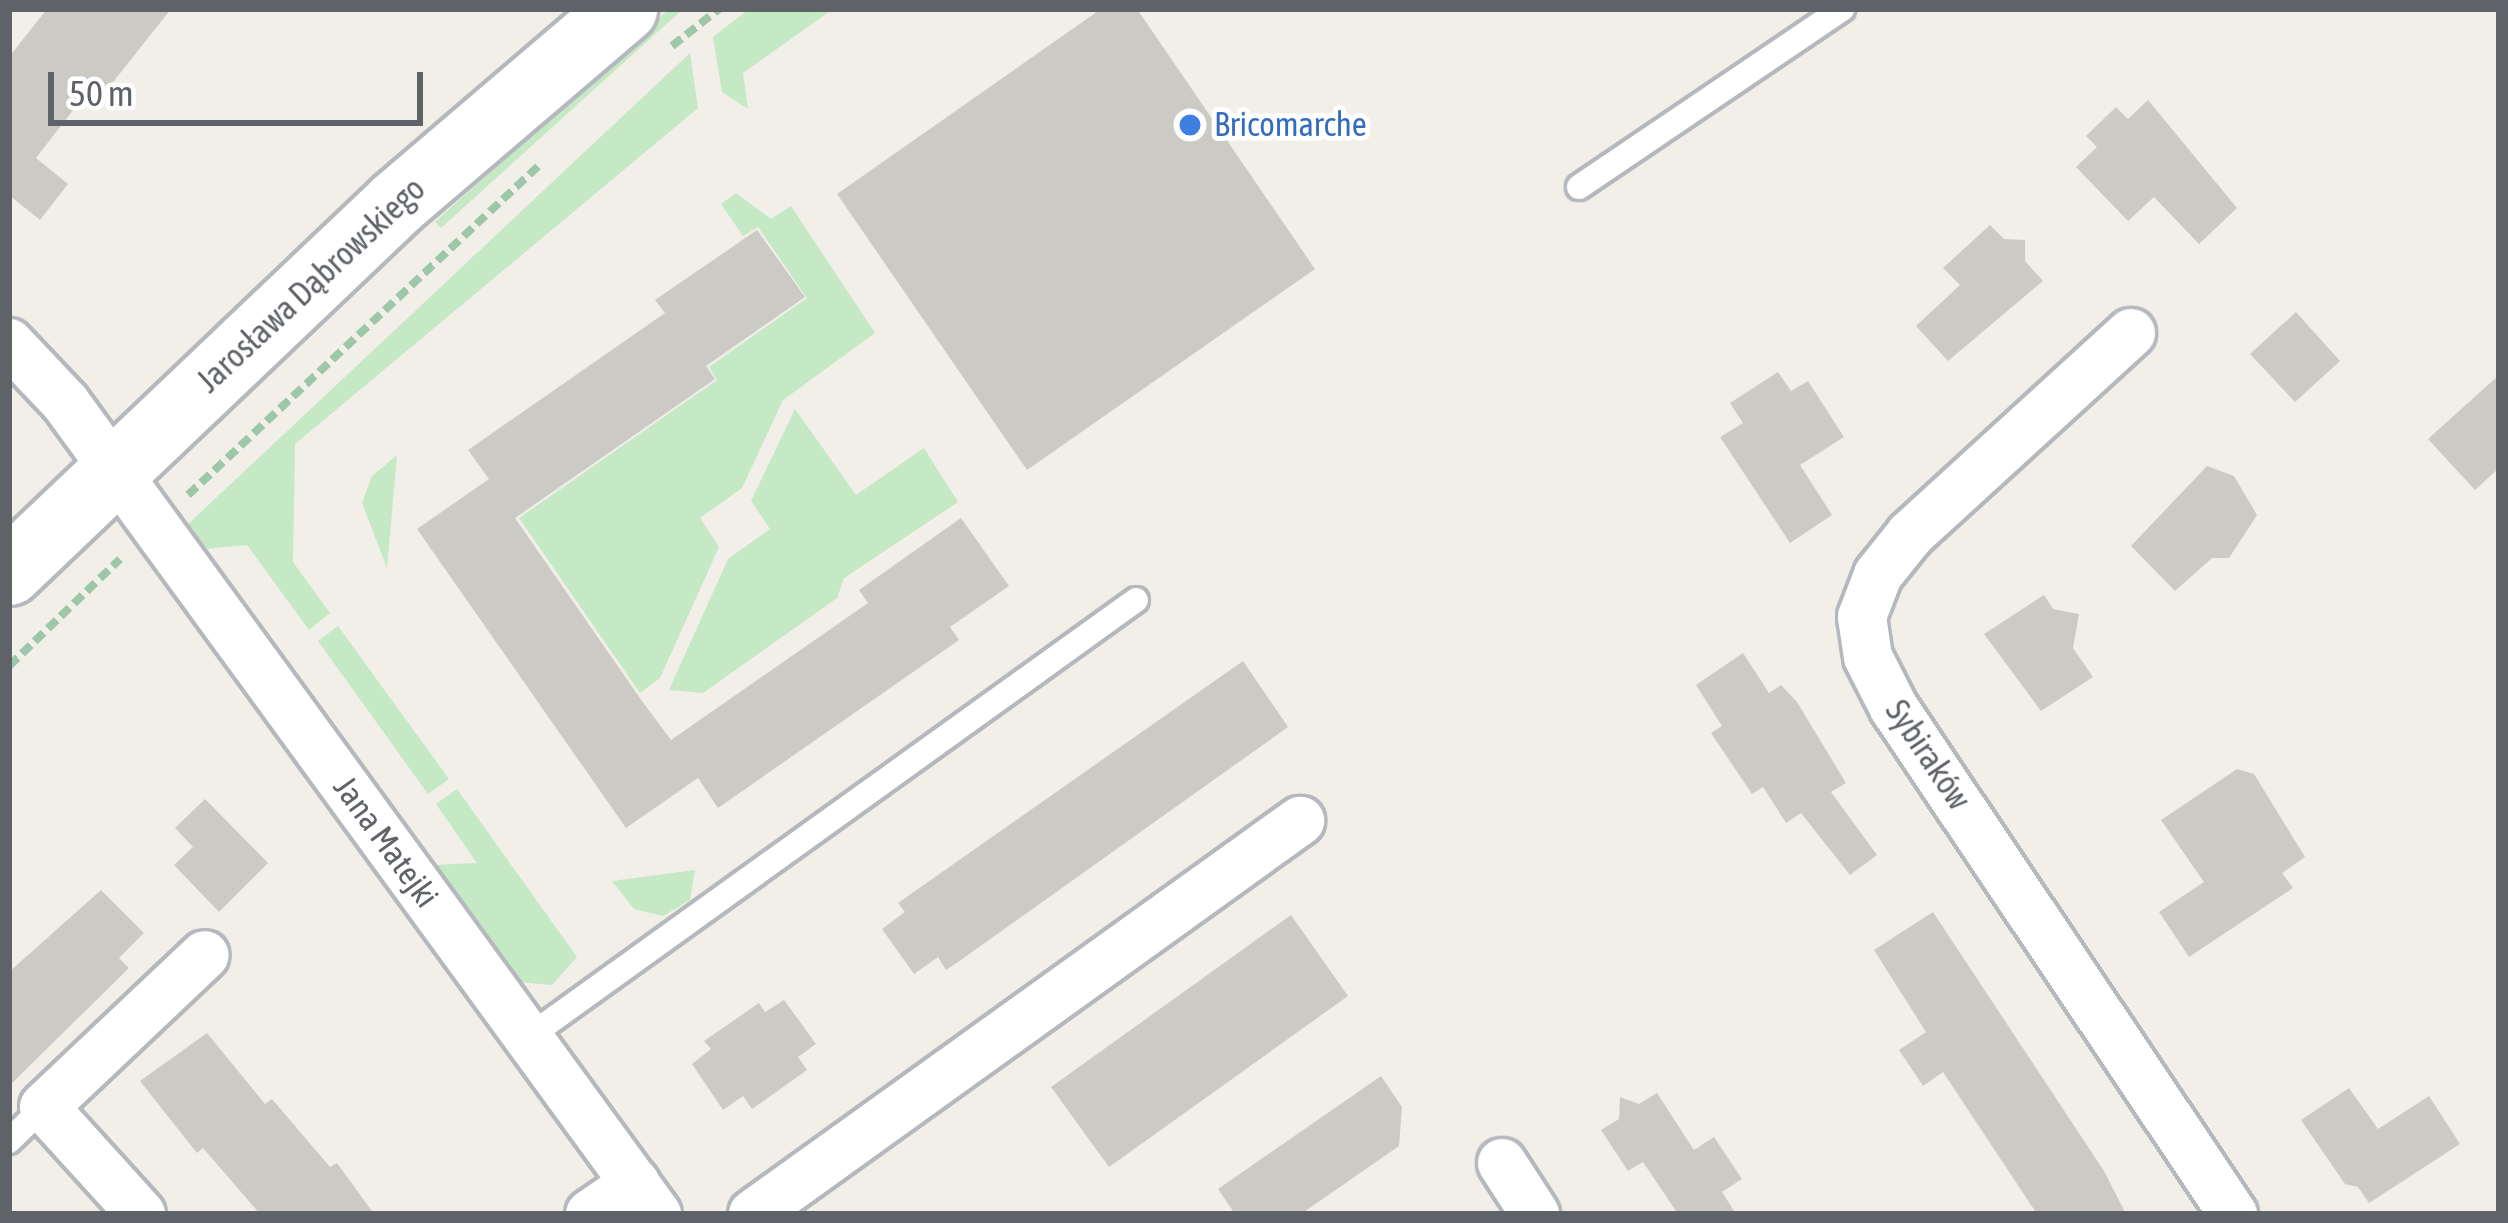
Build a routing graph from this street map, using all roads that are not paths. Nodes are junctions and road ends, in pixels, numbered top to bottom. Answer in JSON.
{"nodes":[{"id":1,"x":1842,"y":9,"type":"edge"},
{"id":2,"x":640,"y":34,"type":"edge"},
{"id":3,"x":1579,"y":187,"type":"dead end"},
{"id":4,"x":2131,"y":333,"type":"dead end"},
{"id":5,"x":9,"y":344,"type":"edge"},
{"id":6,"x":116,"y":470,"type":"junction"},
{"id":7,"x":9,"y":572,"type":"edge"},
{"id":8,"x":1136,"y":600,"type":"dead end"},
{"id":9,"x":1300,"y":821,"type":"dead end"},
{"id":10,"x":205,"y":955,"type":"dead end"},
{"id":11,"x":526,"y":1038,"type":"junction"},
{"id":12,"x":44,"y":1107,"type":"junction"},
{"id":13,"x":9,"y":1141,"type":"edge"},
{"id":14,"x":1502,"y":1163,"type":"dead end"},
{"id":15,"x":646,"y":1199,"type":"edge"},
{"id":16,"x":140,"y":1214,"type":"edge"},
{"id":17,"x":590,"y":1214,"type":"edge"},
{"id":18,"x":753,"y":1214,"type":"edge"},
{"id":19,"x":1535,"y":1214,"type":"edge"},
{"id":20,"x":2233,"y":1214,"type":"edge"}],
"edges":[{"from":1,"to":3,"type":"lane"},
{"from":2,"to":6,"type":"street","name":"Jarosława Dąbrowskiego"},
{"from":4,"to":20,"type":"street","name":"Sybiraków"},
{"from":5,"to":6,"type":"street","name":"Jana Matejki"},
{"from":6,"to":7,"type":"street","name":"Jarosława Dąbrowskiego"},
{"from":6,"to":11,"type":"street","name":"Jana Matejki"},
{"from":8,"to":11,"type":"lane"},
{"from":9,"to":18,"type":"street"},
{"from":10,"to":12,"type":"street"},
{"from":11,"to":15,"type":"street","name":"Jana Matejki"},
{"from":12,"to":13,"type":"lane"},
{"from":12,"to":16,"type":"street"},
{"from":14,"to":19,"type":"street"},
{"from":15,"to":17,"type":"street"}]}
